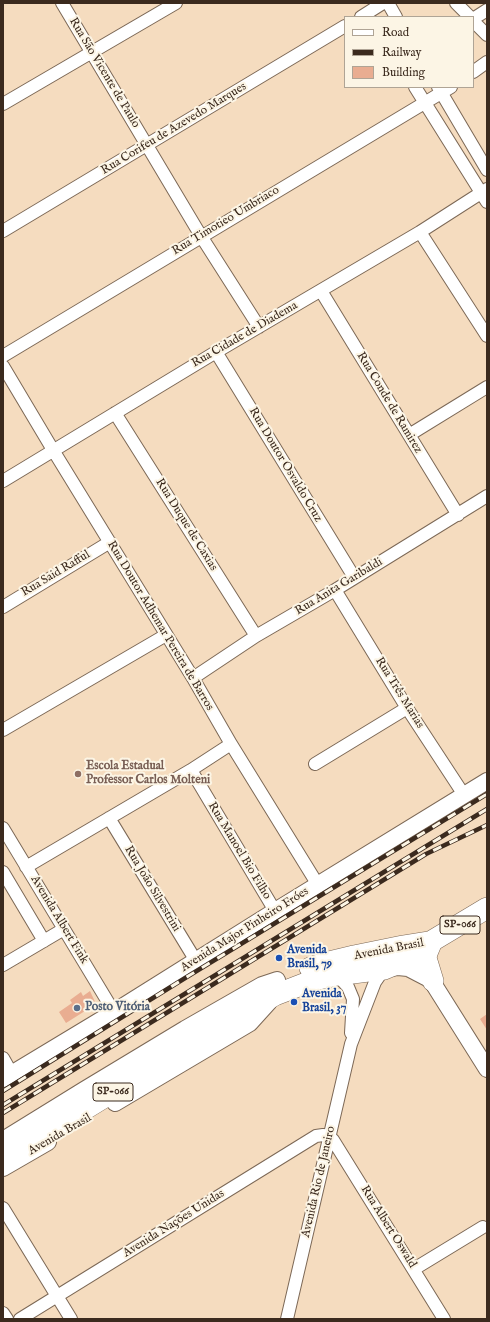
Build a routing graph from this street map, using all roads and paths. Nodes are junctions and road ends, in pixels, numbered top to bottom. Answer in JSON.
{"nodes":[{"id":1,"x":62,"y":3,"type":"edge"},
{"id":2,"x":176,"y":3,"type":"edge"},
{"id":3,"x":383,"y":3,"type":"edge"},
{"id":4,"x":388,"y":3,"type":"edge"},
{"id":5,"x":456,"y":3,"type":"edge"},
{"id":6,"x":487,"y":10,"type":"edge"},
{"id":7,"x":366,"y":12,"type":"edge"},
{"id":8,"x":395,"y":16,"type":"edge"},
{"id":9,"x":469,"y":16,"type":"edge"},
{"id":10,"x":474,"y":19,"type":"edge"},
{"id":11,"x":474,"y":21,"type":"edge"},
{"id":12,"x":344,"y":27,"type":"edge"},
{"id":13,"x":487,"y":35,"type":"edge"},
{"id":14,"x":91,"y":53,"type":"junction"},
{"id":15,"x":487,"y":62,"type":"edge"},
{"id":16,"x":474,"y":71,"type":"edge"},
{"id":17,"x":416,"y":88,"type":"edge"},
{"id":18,"x":443,"y":89,"type":"edge"},
{"id":19,"x":425,"y":103,"type":"junction"},
{"id":20,"x":3,"y":104,"type":"edge"},
{"id":21,"x":147,"y":145,"type":"junction"},
{"id":22,"x":487,"y":170,"type":"edge"},
{"id":23,"x":485,"y":194,"type":"edge"},
{"id":24,"x":3,"y":230,"type":"edge"},
{"id":25,"x":420,"y":232,"type":"junction"},
{"id":26,"x":201,"y":236,"type":"junction"},
{"id":27,"x":322,"y":291,"type":"junction"},
{"id":28,"x":259,"y":327,"type":"junction"},
{"id":29,"x":487,"y":336,"type":"edge"},
{"id":30,"x":216,"y":352,"type":"junction"},
{"id":31,"x":3,"y":356,"type":"edge"},
{"id":32,"x":3,"y":366,"type":"edge"},
{"id":33,"x":487,"y":386,"type":"edge"},
{"id":34,"x":115,"y":413,"type":"junction"},
{"id":35,"x":409,"y":435,"type":"junction"},
{"id":36,"x":53,"y":450,"type":"junction"},
{"id":37,"x":3,"y":481,"type":"edge"},
{"id":38,"x":487,"y":496,"type":"edge"},
{"id":39,"x":458,"y":515,"type":"junction"},
{"id":40,"x":110,"y":542,"type":"junction"},
{"id":41,"x":354,"y":578,"type":"junction"},
{"id":42,"x":335,"y":590,"type":"junction"},
{"id":43,"x":3,"y":607,"type":"edge"},
{"id":44,"x":166,"y":635,"type":"junction"},
{"id":45,"x":256,"y":636,"type":"junction"},
{"id":46,"x":193,"y":678,"type":"junction"},
{"id":47,"x":407,"y":708,"type":"junction"},
{"id":48,"x":3,"y":730,"type":"edge"},
{"id":49,"x":231,"y":744,"type":"junction"},
{"id":50,"x":315,"y":764,"type":"dead end"},
{"id":51,"x":191,"y":770,"type":"junction"},
{"id":52,"x":487,"y":781,"type":"edge"},
{"id":53,"x":464,"y":795,"type":"junction"},
{"id":54,"x":109,"y":818,"type":"junction"},
{"id":55,"x":3,"y":828,"type":"edge"},
{"id":56,"x":26,"y":867,"type":"junction"},
{"id":57,"x":5,"y":878,"type":"edge"},
{"id":58,"x":318,"y":886,"type":"junction"},
{"id":59,"x":487,"y":908,"type":"edge"},
{"id":60,"x":275,"y":911,"type":"junction"},
{"id":61,"x":64,"y":929,"type":"junction"},
{"id":62,"x":44,"y":940,"type":"junction"},
{"id":63,"x":432,"y":941,"type":"junction"},
{"id":64,"x":409,"y":951,"type":"junction"},
{"id":65,"x":196,"y":961,"type":"junction"},
{"id":66,"x":3,"y":965,"type":"edge"},
{"id":67,"x":384,"y":969,"type":"junction"},
{"id":68,"x":337,"y":975,"type":"junction"},
{"id":69,"x":433,"y":981,"type":"junction"},
{"id":70,"x":276,"y":987,"type":"junction"},
{"id":71,"x":114,"y":1012,"type":"junction"},
{"id":72,"x":218,"y":1024,"type":"junction"},
{"id":73,"x":351,"y":1044,"type":"junction"},
{"id":74,"x":3,"y":1058,"type":"edge"},
{"id":75,"x":487,"y":1069,"type":"edge"},
{"id":76,"x":7,"y":1076,"type":"edge"},
{"id":77,"x":329,"y":1136,"type":"junction"},
{"id":78,"x":3,"y":1141,"type":"edge"},
{"id":79,"x":3,"y":1149,"type":"edge"},
{"id":80,"x":3,"y":1168,"type":"edge"},
{"id":81,"x":3,"y":1208,"type":"edge"},
{"id":82,"x":483,"y":1227,"type":"dead end"},
{"id":83,"x":414,"y":1269,"type":"junction"},
{"id":84,"x":56,"y":1296,"type":"junction"},
{"id":85,"x":3,"y":1313,"type":"edge"},
{"id":86,"x":7,"y":1319,"type":"edge"},
{"id":87,"x":20,"y":1319,"type":"edge"},
{"id":88,"x":71,"y":1319,"type":"edge"},
{"id":89,"x":287,"y":1319,"type":"edge"},
{"id":90,"x":444,"y":1319,"type":"edge"}],
"edges":[{"from":1,"to":14,"type":"street","name":"Rua São Vicente de Paulo"},
{"from":2,"to":14,"type":"street"},
{"from":3,"to":7,"type":"street"},
{"from":4,"to":8,"type":"street"},
{"from":5,"to":9,"type":"street"},
{"from":6,"to":10,"type":"street"},
{"from":11,"to":13,"type":"street"},
{"from":12,"to":21,"type":"street","name":"Rua Corifeu de Azevedo Marques"},
{"from":14,"to":20,"type":"street"},
{"from":14,"to":21,"type":"street","name":"Rua São Vicente de Paulo"},
{"from":15,"to":16,"type":"street"},
{"from":17,"to":19,"type":"street"},
{"from":18,"to":19,"type":"street","name":"Rua Timotieo Umbriaco"},
{"from":18,"to":22,"type":"street"},
{"from":19,"to":23,"type":"street"},
{"from":19,"to":26,"type":"street","name":"Rua Timotieo Umbriaco"},
{"from":21,"to":24,"type":"street","name":"Rua Corifeu de Azevedo Marques"},
{"from":21,"to":26,"type":"street","name":"Rua São Vicente de Paulo"},
{"from":23,"to":25,"type":"street","name":"Rua Cidade de Diadema"},
{"from":25,"to":27,"type":"street","name":"Rua Cidade de Diadema"},
{"from":25,"to":29,"type":"street"},
{"from":26,"to":28,"type":"street","name":"Rua São Vicente de Paulo"},
{"from":26,"to":31,"type":"street","name":"Rua Timotieo Umbriaco"},
{"from":27,"to":28,"type":"street","name":"Rua Cidade de Diadema"},
{"from":27,"to":35,"type":"street","name":"Rua Conde de Ramirez"},
{"from":28,"to":30,"type":"street","name":"Rua Cidade de Diadema"},
{"from":30,"to":34,"type":"street","name":"Rua Cidade de Diadema"},
{"from":30,"to":41,"type":"street","name":"Rua Doutor Osvaldo Cruz"},
{"from":32,"to":36,"type":"street","name":"Rua Doutor Adhemar Pereira de Barros"},
{"from":33,"to":35,"type":"street"},
{"from":34,"to":36,"type":"street","name":"Rua Cidade de Diadema"},
{"from":34,"to":45,"type":"street","name":"Rua Duque de Caxias"},
{"from":35,"to":39,"type":"street","name":"Rua Conde de Ramirez"},
{"from":36,"to":37,"type":"street","name":"Rua Cidade de Diadema"},
{"from":36,"to":40,"type":"street","name":"Rua Doutor Adhemar Pereira de Barros"},
{"from":38,"to":39,"type":"street","name":"Rua Anita Garibaldi"},
{"from":39,"to":41,"type":"street","name":"Rua Anita Garibaldi"},
{"from":40,"to":43,"type":"street","name":"Rua Said Rafful"},
{"from":40,"to":44,"type":"street","name":"Rua Doutor Adhemar Pereira de Barros"},
{"from":41,"to":42,"type":"street","name":"Rua Anita Garibaldi"},
{"from":42,"to":45,"type":"street","name":"Rua Anita Garibaldi"},
{"from":42,"to":47,"type":"street","name":"Rua Três Marias"},
{"from":44,"to":46,"type":"street","name":"Rua Doutor Adhemar Pereira de Barros"},
{"from":44,"to":48,"type":"street"},
{"from":45,"to":46,"type":"street","name":"Rua Anita Garibaldi"},
{"from":46,"to":49,"type":"street","name":"Rua Doutor Adhemar Pereira de Barros"},
{"from":47,"to":50,"type":"street"},
{"from":47,"to":53,"type":"street","name":"Rua Três Marias"},
{"from":49,"to":51,"type":"street"},
{"from":49,"to":58,"type":"street","name":"Rua Doutor Adhemar Pereira de Barros"},
{"from":51,"to":54,"type":"street"},
{"from":51,"to":60,"type":"street","name":"Rua Manoel Bio Filho"},
{"from":52,"to":53,"type":"main road","name":"Avenida Major Pinheiro Fróes"},
{"from":53,"to":58,"type":"main road","name":"Avenida Major Pinheiro Fróes"},
{"from":54,"to":56,"type":"street"},
{"from":54,"to":65,"type":"street","name":"Rua João Silvestrini"},
{"from":55,"to":56,"type":"street","name":"Avenida Albert Fink"},
{"from":56,"to":61,"type":"street","name":"Avenida Albert Fink"},
{"from":57,"to":62,"type":"street","name":"Avenida Albert Fink"},
{"from":58,"to":60,"type":"main road","name":"Avenida Major Pinheiro Fróes"},
{"from":59,"to":63,"type":"highway","number":"SP-066"},
{"from":60,"to":65,"type":"main road","name":"Avenida Major Pinheiro Fróes"},
{"from":61,"to":62,"type":"street"},
{"from":61,"to":71,"type":"street","name":"Avenida Albert Fink"},
{"from":62,"to":66,"type":"street"},
{"from":63,"to":64,"type":"highway","name":"Avenida Brasil"},
{"from":63,"to":69,"type":"highway"},
{"from":64,"to":67,"type":"highway","name":"Avenida Brasil","number":"SP-066"},
{"from":64,"to":69,"type":"main road"},
{"from":64,"to":70,"type":"highway","name":"Avenida Brasil"},
{"from":65,"to":71,"type":"main road","name":"Avenida Major Pinheiro Fróes"},
{"from":67,"to":68,"type":"highway","name":"Avenida Brasil","number":"SP-066"},
{"from":67,"to":69,"type":"main road"},
{"from":67,"to":73,"type":"street","name":"Avenida Rio de Janeiro"},
{"from":68,"to":70,"type":"highway","name":"Avenida Brasil","number":"SP-066"},
{"from":68,"to":73,"type":"street","name":"Avenida Rio de Janeiro"},
{"from":69,"to":75,"type":"main road"},
{"from":70,"to":72,"type":"highway","name":"Avenida Brasil","number":"SP-066"},
{"from":70,"to":78,"type":"main road","name":"Avenida Brasil"},
{"from":70,"to":80,"type":"main road","name":"Avenida Brasil"},
{"from":71,"to":76,"type":"main road","name":"Avenida Major Pinheiro Fróes"},
{"from":72,"to":78,"type":"highway"},
{"from":72,"to":79,"type":"highway","number":"SP-066"},
{"from":73,"to":77,"type":"street","name":"Avenida Rio de Janeiro"},
{"from":74,"to":76,"type":"street"},
{"from":77,"to":83,"type":"street","name":"Rua Albert Oswald"},
{"from":77,"to":84,"type":"street","name":"Avenida Nações Unidas"},
{"from":77,"to":89,"type":"street","name":"Avenida Rio de Janeiro"},
{"from":81,"to":84,"type":"street"},
{"from":82,"to":83,"type":"street"},
{"from":83,"to":90,"type":"street","name":"Rua Albert Oswald"},
{"from":84,"to":87,"type":"street","name":"Avenida Nações Unidas"},
{"from":84,"to":88,"type":"street"},
{"from":85,"to":86,"type":"street"}]}
